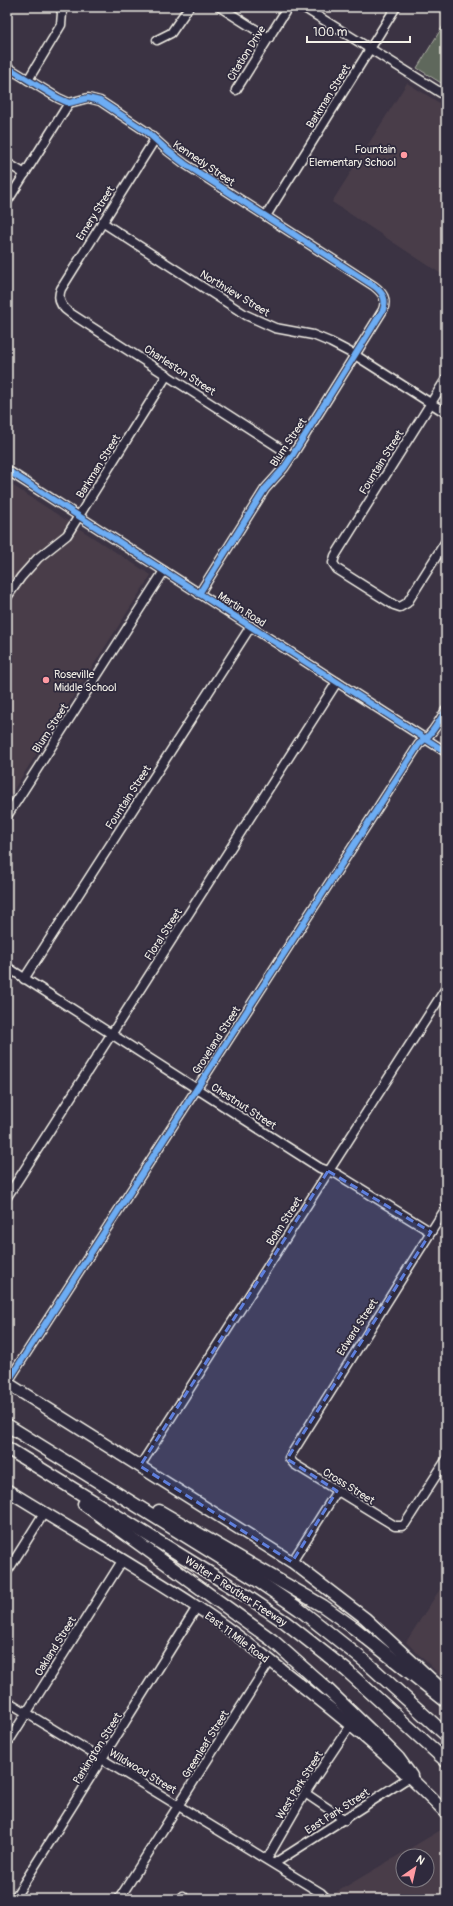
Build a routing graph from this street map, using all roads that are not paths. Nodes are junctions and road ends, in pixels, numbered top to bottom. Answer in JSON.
{"nodes":[{"id":1,"x":60,"y":7,"type":"edge"},
{"id":2,"x":188,"y":7,"type":"edge"},
{"id":3,"x":220,"y":7,"type":"edge"},
{"id":4,"x":288,"y":7,"type":"edge"},
{"id":5,"x":303,"y":7,"type":"edge"},
{"id":6,"x":396,"y":7,"type":"edge"},
{"id":7,"x":269,"y":38,"type":"junction"},
{"id":8,"x":157,"y":40,"type":"dead end"},
{"id":9,"x":370,"y":49,"type":"junction"},
{"id":10,"x":7,"y":67,"type":"edge"},
{"id":11,"x":28,"y":80,"type":"junction"},
{"id":12,"x":236,"y":90,"type":"dead end"},
{"id":13,"x":446,"y":96,"type":"edge"},
{"id":14,"x":69,"y":103,"type":"junction"},
{"id":15,"x":155,"y":138,"type":"junction"},
{"id":16,"x":7,"y":163,"type":"edge"},
{"id":17,"x":24,"y":174,"type":"junction"},
{"id":18,"x":7,"y":202,"type":"edge"},
{"id":19,"x":266,"y":216,"type":"junction"},
{"id":20,"x":102,"y":222,"type":"junction"},
{"id":21,"x":384,"y":297,"type":"joint"},
{"id":22,"x":59,"y":300,"type":"joint"},
{"id":23,"x":355,"y":355,"type":"junction"},
{"id":24,"x":167,"y":375,"type":"junction"},
{"id":25,"x":446,"y":379,"type":"edge"},
{"id":26,"x":431,"y":403,"type":"junction"},
{"id":27,"x":446,"y":413,"type":"edge"},
{"id":28,"x":292,"y":456,"type":"junction"},
{"id":29,"x":7,"y":470,"type":"edge"},
{"id":30,"x":80,"y":516,"type":"junction"},
{"id":31,"x":446,"y":541,"type":"edge"},
{"id":32,"x":164,"y":571,"type":"junction"},
{"id":33,"x":199,"y":594,"type":"junction"},
{"id":34,"x":7,"y":597,"type":"edge"},
{"id":35,"x":250,"y":626,"type":"junction"},
{"id":36,"x":337,"y":682,"type":"junction"},
{"id":37,"x":446,"y":710,"type":"edge"},
{"id":38,"x":425,"y":739,"type":"junction"},
{"id":39,"x":446,"y":752,"type":"edge"},
{"id":40,"x":7,"y":816,"type":"edge"},
{"id":41,"x":7,"y":967,"type":"edge"},
{"id":42,"x":24,"y":978,"type":"junction"},
{"id":43,"x":446,"y":988,"type":"edge"},
{"id":44,"x":112,"y":1034,"type":"junction"},
{"id":45,"x":196,"y":1089,"type":"junction"},
{"id":46,"x":328,"y":1171,"type":"junction"},
{"id":47,"x":7,"y":1197,"type":"edge"},
{"id":48,"x":446,"y":1208,"type":"edge"},
{"id":49,"x":431,"y":1232,"type":"junction"},
{"id":50,"x":7,"y":1383,"type":"edge"},
{"id":51,"x":7,"y":1425,"type":"edge"},
{"id":52,"x":7,"y":1448,"type":"edge"},
{"id":53,"x":7,"y":1454,"type":"edge"},
{"id":54,"x":289,"y":1458,"type":"joint"},
{"id":55,"x":446,"y":1460,"type":"edge"},
{"id":56,"x":140,"y":1466,"type":"junction"},
{"id":57,"x":101,"y":1484,"type":"junction"},
{"id":58,"x":7,"y":1490,"type":"edge"},
{"id":59,"x":337,"y":1491,"type":"junction"},
{"id":60,"x":44,"y":1512,"type":"junction"},
{"id":61,"x":122,"y":1561,"type":"junction"},
{"id":62,"x":292,"y":1562,"type":"junction"},
{"id":63,"x":7,"y":1572,"type":"edge"},
{"id":64,"x":197,"y":1607,"type":"junction"},
{"id":65,"x":270,"y":1661,"type":"junction"},
{"id":66,"x":446,"y":1693,"type":"edge"},
{"id":67,"x":7,"y":1701,"type":"edge"},
{"id":68,"x":446,"y":1701,"type":"edge"},
{"id":69,"x":27,"y":1713,"type":"junction"},
{"id":70,"x":351,"y":1724,"type":"junction"},
{"id":71,"x":446,"y":1735,"type":"edge"},
{"id":72,"x":7,"y":1744,"type":"edge"},
{"id":73,"x":103,"y":1759,"type":"junction"},
{"id":74,"x":446,"y":1761,"type":"edge"},
{"id":75,"x":411,"y":1776,"type":"junction"},
{"id":76,"x":304,"y":1793,"type":"junction"},
{"id":77,"x":179,"y":1806,"type":"junction"},
{"id":78,"x":446,"y":1813,"type":"edge"},
{"id":79,"x":345,"y":1820,"type":"junction"},
{"id":80,"x":267,"y":1859,"type":"junction"},
{"id":81,"x":275,"y":1863,"type":"junction"},
{"id":82,"x":14,"y":1899,"type":"edge"},
{"id":83,"x":120,"y":1899,"type":"edge"},
{"id":84,"x":327,"y":1899,"type":"edge"}],
"edges":[{"from":1,"to":11,"type":"street"},
{"from":2,"to":8,"type":"street"},
{"from":3,"to":7,"type":"street"},
{"from":4,"to":7,"type":"street","name":"Citation Drive"},
{"from":5,"to":9,"type":"street"},
{"from":6,"to":9,"type":"street","name":"Barkman Street"},
{"from":7,"to":12,"type":"street","name":"Citation Drive"},
{"from":9,"to":13,"type":"street"},
{"from":9,"to":19,"type":"street","name":"Barkman Street"},
{"from":10,"to":11,"type":"street"},
{"from":11,"to":14,"type":"street"},
{"from":14,"to":15,"type":"street","name":"Kennedy Street"},
{"from":14,"to":17,"type":"street"},
{"from":15,"to":19,"type":"street","name":"Kennedy Street"},
{"from":15,"to":20,"type":"street","name":"Emery Street"},
{"from":16,"to":17,"type":"street"},
{"from":17,"to":18,"type":"street"},
{"from":19,"to":21,"type":"street","name":"Kennedy Street"},
{"from":20,"to":22,"type":"street","name":"Emery Street"},
{"from":20,"to":23,"type":"street","name":"Northview Street"},
{"from":21,"to":23,"type":"street","name":"Blum Street"},
{"from":22,"to":24,"type":"street","name":"Charleston Street"},
{"from":23,"to":26,"type":"street","name":"Northview Street"},
{"from":23,"to":28,"type":"street","name":"Blum Street"},
{"from":24,"to":28,"type":"street","name":"Charleston Street"},
{"from":24,"to":30,"type":"street","name":"Barkman Street"},
{"from":25,"to":26,"type":"street","name":"Fountain Street"},
{"from":26,"to":27,"type":"street","name":"Northview Street"},
{"from":26,"to":31,"type":"street","name":"Fountain Street"},
{"from":28,"to":33,"type":"street","name":"Blum Street"},
{"from":29,"to":30,"type":"street","name":"Martin Road"},
{"from":30,"to":32,"type":"street","name":"Martin Road"},
{"from":30,"to":34,"type":"street","name":"Barkman Street"},
{"from":32,"to":33,"type":"street","name":"Martin Road"},
{"from":32,"to":40,"type":"street","name":"Blum Street"},
{"from":33,"to":35,"type":"street","name":"Martin Road"},
{"from":35,"to":36,"type":"street","name":"Martin Road"},
{"from":35,"to":42,"type":"street","name":"Fountain Street"},
{"from":36,"to":38,"type":"street","name":"Martin Road"},
{"from":36,"to":44,"type":"street","name":"Floral Street"},
{"from":37,"to":38,"type":"street","name":"Groveland Street"},
{"from":38,"to":39,"type":"street","name":"Martin Road"},
{"from":38,"to":45,"type":"street","name":"Groveland Street"},
{"from":41,"to":42,"type":"street","name":"Chestnut Street"},
{"from":42,"to":44,"type":"street","name":"Chestnut Street"},
{"from":43,"to":46,"type":"street","name":"Bohn Street"},
{"from":44,"to":45,"type":"street","name":"Chestnut Street"},
{"from":44,"to":47,"type":"street","name":"Floral Street"},
{"from":45,"to":46,"type":"street","name":"Chestnut Street"},
{"from":45,"to":50,"type":"street","name":"Groveland Street"},
{"from":46,"to":49,"type":"street","name":"Chestnut Street"},
{"from":46,"to":56,"type":"street","name":"Bohn Street"},
{"from":48,"to":49,"type":"street","name":"Edward Street"},
{"from":49,"to":54,"type":"street","name":"Edward Street"},
{"from":50,"to":56,"type":"main road"},
{"from":51,"to":57,"type":"highway","name":"Walter P Reuther Freeway"},
{"from":52,"to":74,"type":"highway","name":"Walter P Reuther Freeway"},
{"from":53,"to":75,"type":"highway"},
{"from":54,"to":59,"type":"street","name":"Cross Street"},
{"from":55,"to":59,"type":"street","name":"Cross Street"},
{"from":56,"to":62,"type":"main road"},
{"from":57,"to":68,"type":"highway"},
{"from":57,"to":71,"type":"highway","name":"Walter P Reuther Freeway"},
{"from":58,"to":60,"type":"main road","name":"East 11 Mile Road"},
{"from":59,"to":62,"type":"street"},
{"from":60,"to":61,"type":"main road","name":"East 11 Mile Road"},
{"from":60,"to":63,"type":"street"},
{"from":61,"to":64,"type":"main road","name":"East 11 Mile Road"},
{"from":61,"to":69,"type":"street","name":"Oakland Street"},
{"from":62,"to":66,"type":"main road"},
{"from":64,"to":65,"type":"main road","name":"East 11 Mile Road"},
{"from":64,"to":73,"type":"street","name":"Parkington Street"},
{"from":65,"to":70,"type":"main road","name":"East 11 Mile Road"},
{"from":65,"to":77,"type":"street","name":"Greenleaf Street"},
{"from":67,"to":69,"type":"street","name":"Wildwood Street"},
{"from":69,"to":72,"type":"street","name":"Oakland Street"},
{"from":69,"to":73,"type":"street","name":"Wildwood Street"},
{"from":70,"to":75,"type":"main road","name":"East 11 Mile Road"},
{"from":70,"to":76,"type":"street","name":"West Park Street"},
{"from":73,"to":77,"type":"street","name":"Wildwood Street"},
{"from":73,"to":82,"type":"street","name":"Parkington Street"},
{"from":75,"to":78,"type":"main road","name":"East 11 Mile Road"},
{"from":75,"to":79,"type":"street","name":"East Park Street"},
{"from":76,"to":79,"type":"street"},
{"from":76,"to":80,"type":"street","name":"West Park Street"},
{"from":77,"to":80,"type":"street","name":"Wildwood Street"},
{"from":77,"to":83,"type":"street","name":"Greenleaf Street"},
{"from":79,"to":81,"type":"street","name":"East Park Street"},
{"from":80,"to":81,"type":"street","name":"Wildwood Street"},
{"from":81,"to":84,"type":"street"}]}
